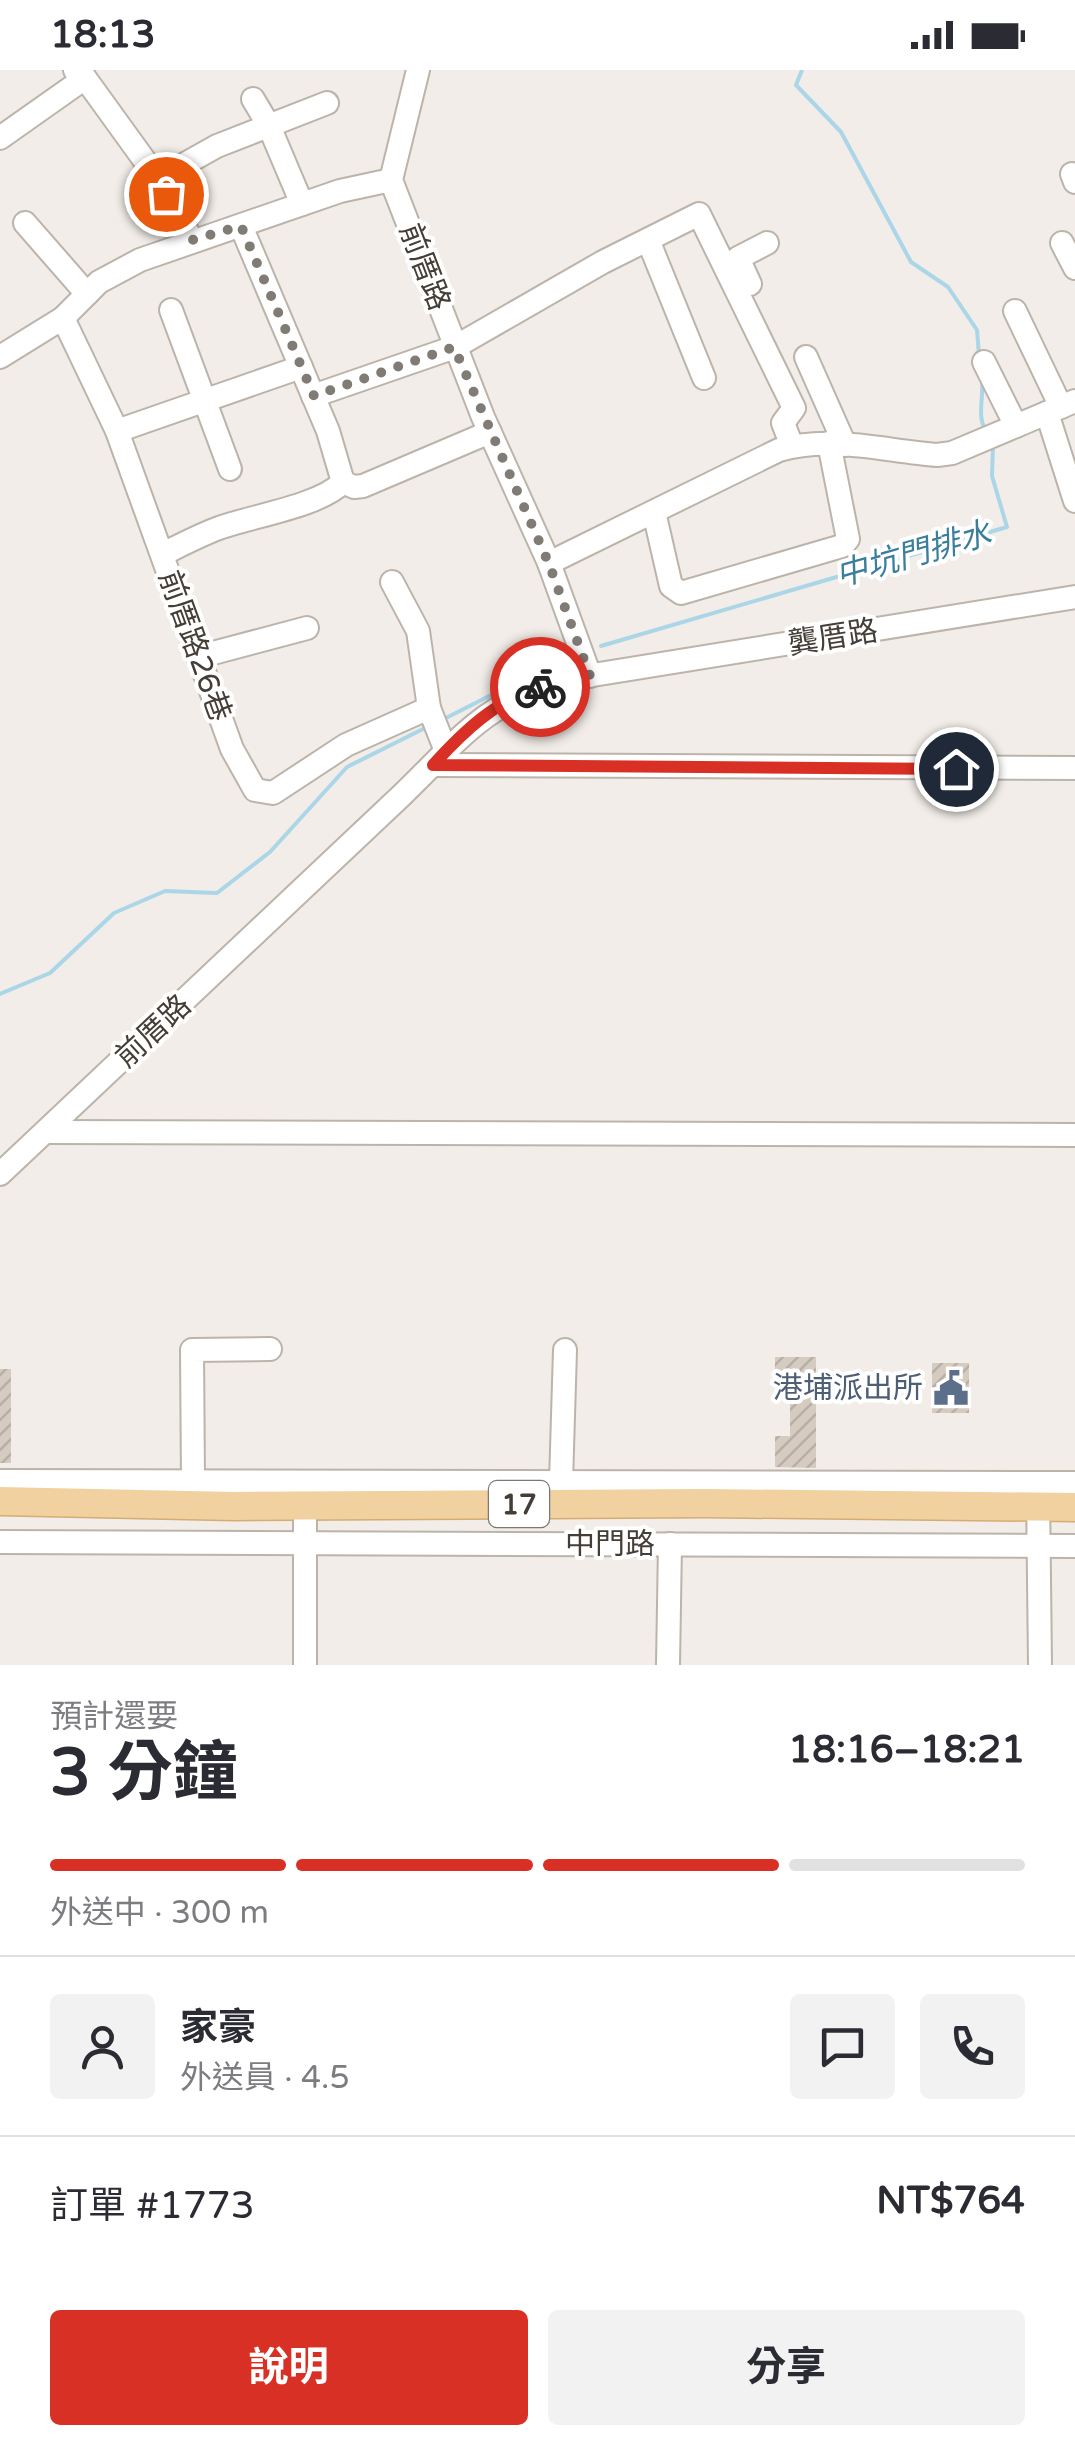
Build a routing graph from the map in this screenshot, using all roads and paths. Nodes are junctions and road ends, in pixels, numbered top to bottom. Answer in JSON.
{"nodes":[{"id":1,"x":418,"y":70,"type":"edge"},
{"id":2,"x":80,"y":74,"type":"edge"},
{"id":3,"x":253,"y":100,"type":"dead end"},
{"id":4,"x":327,"y":103,"type":"dead end"},
{"id":5,"x":269,"y":126,"type":"junction"},
{"id":6,"x":0,"y":138,"type":"edge"},
{"id":7,"x":158,"y":178,"type":"junction"},
{"id":8,"x":391,"y":180,"type":"junction"},
{"id":9,"x":302,"y":204,"type":"junction"},
{"id":10,"x":25,"y":223,"type":"dead end"},
{"id":11,"x":241,"y":226,"type":"junction"},
{"id":12,"x":192,"y":240,"type":"junction"},
{"id":13,"x":648,"y":240,"type":"junction"},
{"id":14,"x":767,"y":243,"type":"dead end"},
{"id":15,"x":1062,"y":243,"type":"dead end"},
{"id":16,"x":1075,"y":268,"type":"edge"},
{"id":17,"x":87,"y":294,"type":"junction"},
{"id":18,"x":171,"y":310,"type":"dead end"},
{"id":19,"x":1015,"y":311,"type":"dead end"},
{"id":20,"x":63,"y":318,"type":"junction"},
{"id":21,"x":454,"y":347,"type":"junction"},
{"id":22,"x":0,"y":357,"type":"edge"},
{"id":23,"x":806,"y":357,"type":"dead end"},
{"id":24,"x":984,"y":362,"type":"dead end"},
{"id":25,"x":302,"y":367,"type":"junction"},
{"id":26,"x":704,"y":378,"type":"dead end"},
{"id":27,"x":314,"y":396,"type":"junction"},
{"id":28,"x":205,"y":401,"type":"junction"},
{"id":29,"x":1061,"y":407,"type":"edge"},
{"id":30,"x":794,"y":408,"type":"junction"},
{"id":31,"x":117,"y":431,"type":"junction"},
{"id":32,"x":490,"y":432,"type":"junction"},
{"id":33,"x":996,"y":435,"type":"junction"},
{"id":34,"x":837,"y":444,"type":"junction"},
{"id":35,"x":792,"y":446,"type":"junction"},
{"id":36,"x":230,"y":469,"type":"dead end"},
{"id":37,"x":343,"y":482,"type":"junction"},
{"id":38,"x":1075,"y":502,"type":"edge"},
{"id":39,"x":654,"y":512,"type":"junction"},
{"id":40,"x":163,"y":554,"type":"junction"},
{"id":41,"x":549,"y":564,"type":"junction"},
{"id":42,"x":392,"y":582,"type":"dead end"},
{"id":43,"x":1075,"y":597,"type":"edge"},
{"id":44,"x":307,"y":628,"type":"dead end"},
{"id":45,"x":198,"y":657,"type":"junction"},
{"id":46,"x":590,"y":676,"type":"junction"},
{"id":47,"x":436,"y":734,"type":"junction"},
{"id":48,"x":1075,"y":768,"type":"edge"},
{"id":49,"x":46,"y":1132,"type":"junction"},
{"id":50,"x":1075,"y":1134,"type":"edge"},
{"id":51,"x":0,"y":1174,"type":"edge"},
{"id":52,"x":270,"y":1350,"type":"dead end"},
{"id":53,"x":565,"y":1350,"type":"dead end"},
{"id":54,"x":0,"y":1481,"type":"edge"},
{"id":55,"x":192,"y":1481,"type":"junction"},
{"id":56,"x":561,"y":1482,"type":"junction"},
{"id":57,"x":1075,"y":1483,"type":"edge"},
{"id":58,"x":0,"y":1501,"type":"edge"},
{"id":59,"x":1075,"y":1507,"type":"edge"},
{"id":60,"x":305,"y":1512,"type":"junction"},
{"id":61,"x":491,"y":1512,"type":"junction"},
{"id":62,"x":939,"y":1514,"type":"junction"},
{"id":63,"x":1039,"y":1514,"type":"junction"},
{"id":64,"x":0,"y":1518,"type":"edge"},
{"id":65,"x":1075,"y":1520,"type":"edge"},
{"id":66,"x":0,"y":1542,"type":"edge"},
{"id":67,"x":670,"y":1544,"type":"junction"},
{"id":68,"x":1075,"y":1546,"type":"edge"},
{"id":69,"x":306,"y":1665,"type":"edge"},
{"id":70,"x":668,"y":1665,"type":"edge"},
{"id":71,"x":1040,"y":1665,"type":"edge"}],
"edges":[{"from":1,"to":8,"type":"street"},
{"from":2,"to":6,"type":"street"},
{"from":2,"to":7,"type":"street"},
{"from":3,"to":5,"type":"street"},
{"from":4,"to":5,"type":"street"},
{"from":5,"to":7,"type":"street"},
{"from":5,"to":9,"type":"street"},
{"from":7,"to":12,"type":"street"},
{"from":8,"to":9,"type":"street"},
{"from":8,"to":21,"type":"street","name":"前厝路"},
{"from":9,"to":11,"type":"street"},
{"from":10,"to":17,"type":"street"},
{"from":11,"to":12,"type":"street"},
{"from":11,"to":25,"type":"street"},
{"from":12,"to":17,"type":"street"},
{"from":13,"to":21,"type":"street"},
{"from":13,"to":26,"type":"street"},
{"from":13,"to":30,"type":"street"},
{"from":14,"to":30,"type":"street"},
{"from":15,"to":16,"type":"street"},
{"from":17,"to":20,"type":"street"},
{"from":18,"to":28,"type":"street"},
{"from":19,"to":29,"type":"street"},
{"from":20,"to":22,"type":"street"},
{"from":20,"to":31,"type":"street","name":"前厝路26巷"},
{"from":21,"to":27,"type":"street"},
{"from":21,"to":32,"type":"street","name":"前厝路"},
{"from":23,"to":34,"type":"street"},
{"from":24,"to":33,"type":"street"},
{"from":25,"to":27,"type":"street"},
{"from":25,"to":28,"type":"street"},
{"from":27,"to":37,"type":"street"},
{"from":28,"to":31,"type":"street"},
{"from":28,"to":36,"type":"street"},
{"from":29,"to":33,"type":"street"},
{"from":29,"to":38,"type":"street"},
{"from":30,"to":35,"type":"street"},
{"from":31,"to":40,"type":"street","name":"前厝路26巷"},
{"from":32,"to":37,"type":"street"},
{"from":32,"to":41,"type":"street","name":"前厝路"},
{"from":33,"to":34,"type":"street"},
{"from":34,"to":35,"type":"street"},
{"from":34,"to":39,"type":"street"},
{"from":35,"to":39,"type":"street"},
{"from":37,"to":40,"type":"street"},
{"from":39,"to":41,"type":"street"},
{"from":40,"to":45,"type":"street","name":"前厝路26巷"},
{"from":41,"to":46,"type":"street","name":"前厝路"},
{"from":42,"to":47,"type":"street"},
{"from":43,"to":46,"type":"street","name":"龔厝路"},
{"from":44,"to":45,"type":"street"},
{"from":45,"to":47,"type":"street","name":"前厝路26巷"},
{"from":46,"to":47,"type":"street","name":"前厝路"},
{"from":47,"to":48,"type":"street"},
{"from":47,"to":49,"type":"street","name":"前厝路"},
{"from":49,"to":50,"type":"street"},
{"from":49,"to":51,"type":"street","name":"前厝路"},
{"from":52,"to":55,"type":"street"},
{"from":53,"to":56,"type":"street"},
{"from":54,"to":55,"type":"street","name":"中門路"},
{"from":55,"to":60,"type":"street","name":"中門路"},
{"from":56,"to":61,"type":"street","name":"中門路"},
{"from":56,"to":62,"type":"street","name":"中門路"},
{"from":57,"to":63,"type":"street"},
{"from":58,"to":60,"type":"main road","name":"中門路","number":"17"},
{"from":59,"to":63,"type":"main road","number":"17"},
{"from":60,"to":61,"type":"main road","name":"中門路","number":"17"},
{"from":60,"to":64,"type":"main road","name":"中門路","number":"17"},
{"from":60,"to":66,"type":"street","name":"中門路"},
{"from":60,"to":69,"type":"street"},
{"from":61,"to":62,"type":"main road","name":"中門路","number":"17"},
{"from":61,"to":67,"type":"street","name":"中門路"},
{"from":62,"to":63,"type":"main road","name":"中門路","number":"17"},
{"from":62,"to":67,"type":"street","name":"中門路"},
{"from":63,"to":65,"type":"main road","number":"17"},
{"from":63,"to":68,"type":"street"},
{"from":63,"to":71,"type":"street"},
{"from":67,"to":70,"type":"street"}]}
